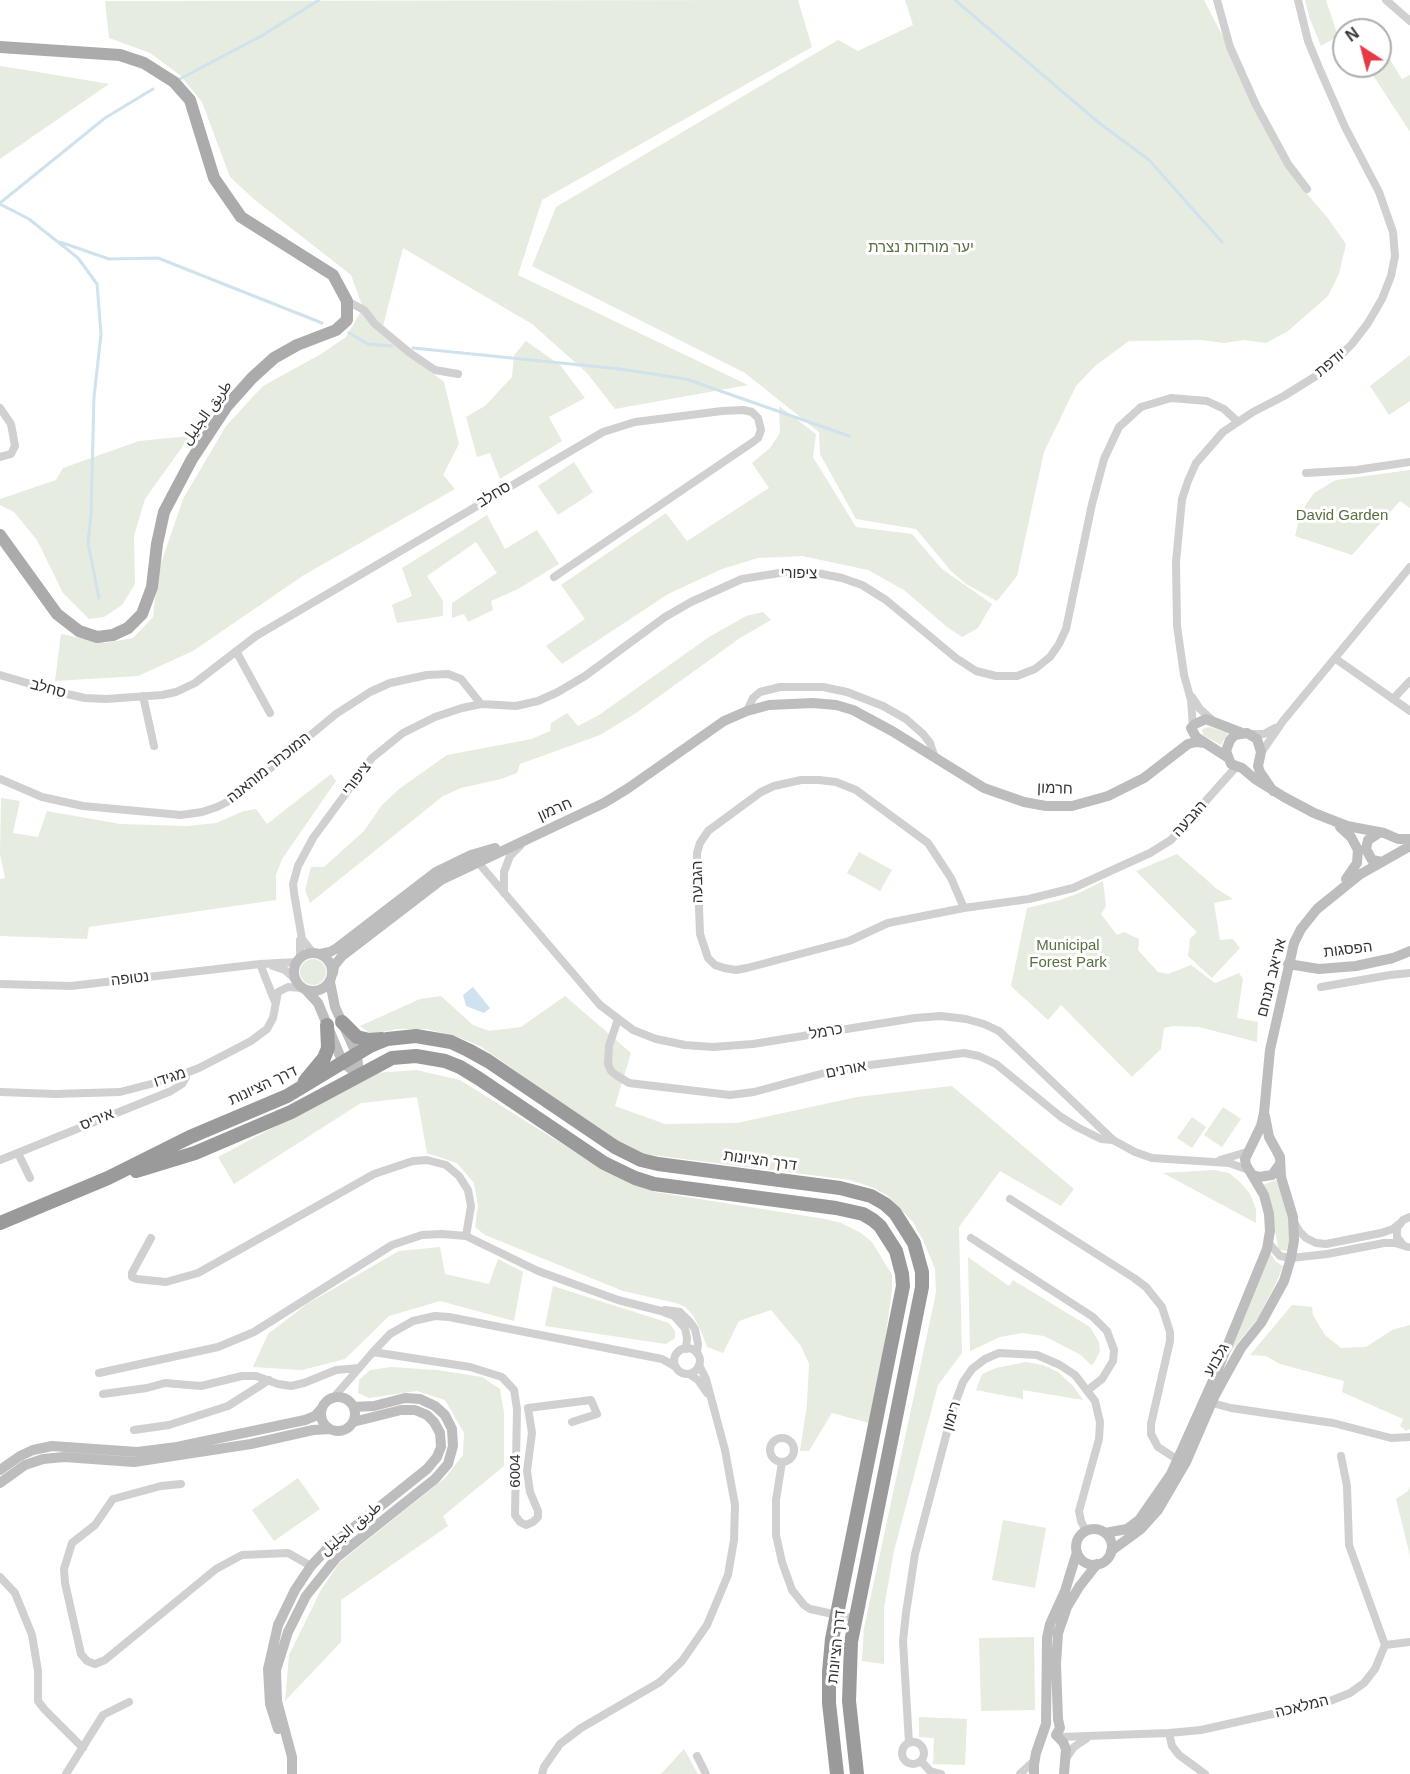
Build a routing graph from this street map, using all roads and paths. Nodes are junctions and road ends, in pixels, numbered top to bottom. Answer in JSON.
{"nodes":[{"id":1,"x":1217,"y":0,"type":"edge"},
{"id":2,"x":1298,"y":0,"type":"edge"},
{"id":3,"x":1386,"y":0,"type":"edge"},
{"id":4,"x":1410,"y":21,"type":"edge"},
{"id":5,"x":0,"y":47,"type":"edge"},
{"id":6,"x":1306,"y":189,"type":"dead end"},
{"id":7,"x":347,"y":301,"type":"junction"},
{"id":8,"x":458,"y":374,"type":"dead end"},
{"id":9,"x":0,"y":408,"type":"edge"},
{"id":10,"x":1238,"y":422,"type":"junction"},
{"id":11,"x":0,"y":458,"type":"edge"},
{"id":12,"x":1410,"y":462,"type":"edge"},
{"id":13,"x":1306,"y":473,"type":"dead end"},
{"id":14,"x":0,"y":535,"type":"edge"},
{"id":15,"x":1410,"y":567,"type":"edge"},
{"id":16,"x":554,"y":577,"type":"dead end"},
{"id":17,"x":236,"y":651,"type":"junction"},
{"id":18,"x":1336,"y":659,"type":"junction"},
{"id":19,"x":0,"y":675,"type":"edge"},
{"id":20,"x":1410,"y":681,"type":"edge"},
{"id":21,"x":1190,"y":693,"type":"junction"},
{"id":22,"x":143,"y":696,"type":"junction"},
{"id":23,"x":1393,"y":699,"type":"junction"},
{"id":24,"x":481,"y":704,"type":"junction"},
{"id":25,"x":747,"y":711,"type":"junction"},
{"id":26,"x":1410,"y":711,"type":"edge"},
{"id":27,"x":270,"y":713,"type":"dead end"},
{"id":28,"x":1212,"y":720,"type":"junction"},
{"id":29,"x":1283,"y":721,"type":"junction"},
{"id":30,"x":1192,"y":727,"type":"junction"},
{"id":31,"x":1246,"y":734,"type":"junction"},
{"id":32,"x":1205,"y":743,"type":"junction"},
{"id":33,"x":154,"y":746,"type":"dead end"},
{"id":34,"x":1260,"y":756,"type":"junction"},
{"id":35,"x":1171,"y":757,"type":"junction"},
{"id":36,"x":1227,"y":757,"type":"junction"},
{"id":37,"x":935,"y":758,"type":"junction"},
{"id":38,"x":1239,"y":767,"type":"junction"},
{"id":39,"x":0,"y":779,"type":"edge"},
{"id":40,"x":1273,"y":790,"type":"junction"},
{"id":41,"x":1335,"y":822,"type":"junction"},
{"id":42,"x":1347,"y":826,"type":"junction"},
{"id":43,"x":1384,"y":834,"type":"junction"},
{"id":44,"x":527,"y":839,"type":"junction"},
{"id":45,"x":1410,"y":840,"type":"edge"},
{"id":46,"x":1410,"y":846,"type":"edge"},
{"id":47,"x":1366,"y":851,"type":"junction"},
{"id":48,"x":475,"y":859,"type":"junction"},
{"id":49,"x":1386,"y":860,"type":"junction"},
{"id":50,"x":1359,"y":875,"type":"junction"},
{"id":51,"x":504,"y":893,"type":"junction"},
{"id":52,"x":1330,"y":898,"type":"junction"},
{"id":53,"x":964,"y":908,"type":"junction"},
{"id":54,"x":298,"y":921,"type":"junction"},
{"id":55,"x":1410,"y":951,"type":"edge"},
{"id":56,"x":316,"y":953,"type":"junction"},
{"id":57,"x":299,"y":960,"type":"junction"},
{"id":58,"x":260,"y":964,"type":"junction"},
{"id":59,"x":1288,"y":964,"type":"junction"},
{"id":60,"x":1410,"y":974,"type":"edge"},
{"id":61,"x":331,"y":978,"type":"junction"},
{"id":62,"x":0,"y":984,"type":"edge"},
{"id":63,"x":301,"y":986,"type":"junction"},
{"id":64,"x":1321,"y":987,"type":"dead end"},
{"id":65,"x":275,"y":1002,"type":"junction"},
{"id":66,"x":618,"y":1019,"type":"junction"},
{"id":67,"x":342,"y":1022,"type":"junction"},
{"id":68,"x":327,"y":1025,"type":"junction"},
{"id":69,"x":387,"y":1039,"type":"junction"},
{"id":70,"x":357,"y":1054,"type":"junction"},
{"id":71,"x":344,"y":1063,"type":"junction"},
{"id":72,"x":185,"y":1073,"type":"junction"},
{"id":73,"x":358,"y":1075,"type":"junction"},
{"id":74,"x":0,"y":1092,"type":"edge"},
{"id":75,"x":294,"y":1092,"type":"junction"},
{"id":76,"x":1264,"y":1113,"type":"junction"},
{"id":77,"x":1113,"y":1140,"type":"junction"},
{"id":78,"x":1275,"y":1147,"type":"junction"},
{"id":79,"x":1249,"y":1150,"type":"junction"},
{"id":80,"x":18,"y":1153,"type":"junction"},
{"id":81,"x":0,"y":1160,"type":"edge"},
{"id":82,"x":1210,"y":1162,"type":"junction"},
{"id":83,"x":1280,"y":1164,"type":"junction"},
{"id":84,"x":1251,"y":1173,"type":"junction"},
{"id":85,"x":30,"y":1178,"type":"dead end"},
{"id":86,"x":108,"y":1178,"type":"junction"},
{"id":87,"x":1010,"y":1199,"type":"dead end"},
{"id":88,"x":1410,"y":1217,"type":"edge"},
{"id":89,"x":1293,"y":1221,"type":"junction"},
{"id":90,"x":0,"y":1223,"type":"edge"},
{"id":91,"x":1399,"y":1224,"type":"junction"},
{"id":92,"x":466,"y":1236,"type":"junction"},
{"id":93,"x":151,"y":1238,"type":"dead end"},
{"id":94,"x":971,"y":1238,"type":"dead end"},
{"id":95,"x":1268,"y":1242,"type":"junction"},
{"id":96,"x":1409,"y":1247,"type":"edge"},
{"id":97,"x":1291,"y":1258,"type":"junction"},
{"id":98,"x":661,"y":1311,"type":"junction"},
{"id":99,"x":682,"y":1350,"type":"junction"},
{"id":100,"x":374,"y":1352,"type":"junction"},
{"id":101,"x":697,"y":1353,"type":"junction"},
{"id":102,"x":648,"y":1356,"type":"junction"},
{"id":103,"x":699,"y":1365,"type":"junction"},
{"id":104,"x":676,"y":1367,"type":"junction"},
{"id":105,"x":358,"y":1368,"type":"junction"},
{"id":106,"x":99,"y":1373,"type":"dead end"},
{"id":107,"x":689,"y":1374,"type":"junction"},
{"id":108,"x":269,"y":1380,"type":"junction"},
{"id":109,"x":1088,"y":1390,"type":"junction"},
{"id":110,"x":103,"y":1394,"type":"dead end"},
{"id":111,"x":709,"y":1396,"type":"junction"},
{"id":112,"x":334,"y":1397,"type":"junction"},
{"id":113,"x":1212,"y":1403,"type":"junction"},
{"id":114,"x":354,"y":1407,"type":"junction"},
{"id":115,"x":322,"y":1408,"type":"junction"},
{"id":116,"x":528,"y":1408,"type":"junction"},
{"id":117,"x":517,"y":1409,"type":"junction"},
{"id":118,"x":353,"y":1422,"type":"junction"},
{"id":119,"x":572,"y":1422,"type":"dead end"},
{"id":120,"x":330,"y":1429,"type":"junction"},
{"id":121,"x":134,"y":1430,"type":"dead end"},
{"id":122,"x":1410,"y":1437,"type":"edge"},
{"id":123,"x":1341,"y":1456,"type":"dead end"},
{"id":124,"x":1178,"y":1460,"type":"junction"},
{"id":125,"x":782,"y":1462,"type":"dead end"},
{"id":126,"x":0,"y":1470,"type":"edge"},
{"id":127,"x":0,"y":1483,"type":"edge"},
{"id":128,"x":181,"y":1484,"type":"dead end"},
{"id":129,"x":1086,"y":1531,"type":"junction"},
{"id":130,"x":1106,"y":1533,"type":"junction"},
{"id":131,"x":1111,"y":1551,"type":"junction"},
{"id":132,"x":1077,"y":1552,"type":"junction"},
{"id":133,"x":1097,"y":1564,"type":"junction"},
{"id":134,"x":311,"y":1566,"type":"junction"},
{"id":135,"x":0,"y":1577,"type":"edge"},
{"id":136,"x":836,"y":1615,"type":"junction"},
{"id":137,"x":856,"y":1619,"type":"junction"},
{"id":138,"x":1410,"y":1642,"type":"edge"},
{"id":139,"x":1385,"y":1645,"type":"junction"},
{"id":140,"x":129,"y":1702,"type":"dead end"},
{"id":141,"x":1169,"y":1733,"type":"junction"},
{"id":142,"x":1058,"y":1736,"type":"junction"},
{"id":143,"x":1090,"y":1737,"type":"junction"},
{"id":144,"x":1041,"y":1741,"type":"junction"},
{"id":145,"x":909,"y":1743,"type":"junction"},
{"id":146,"x":83,"y":1748,"type":"junction"},
{"id":147,"x":697,"y":1756,"type":"dead end"},
{"id":148,"x":1066,"y":1758,"type":"junction"},
{"id":149,"x":1035,"y":1760,"type":"junction"},
{"id":150,"x":921,"y":1761,"type":"junction"},
{"id":151,"x":66,"y":1774,"type":"edge"},
{"id":152,"x":286,"y":1774,"type":"edge"},
{"id":153,"x":292,"y":1774,"type":"edge"},
{"id":154,"x":542,"y":1774,"type":"edge"},
{"id":155,"x":706,"y":1774,"type":"edge"},
{"id":156,"x":837,"y":1774,"type":"edge"},
{"id":157,"x":857,"y":1774,"type":"edge"},
{"id":158,"x":941,"y":1774,"type":"edge"},
{"id":159,"x":1020,"y":1774,"type":"edge"},
{"id":160,"x":1034,"y":1774,"type":"edge"},
{"id":161,"x":1064,"y":1774,"type":"edge"},
{"id":162,"x":1205,"y":1774,"type":"edge"}],
"edges":[{"from":1,"to":6,"type":"street"},
{"from":2,"to":10,"type":"street","name":"יודפת"},
{"from":3,"to":4,"type":"street"},
{"from":5,"to":7,"type":"main road"},
{"from":7,"to":8,"type":"street"},
{"from":7,"to":14,"type":"main road","name":"طريق الجليل"},
{"from":9,"to":11,"type":"street"},
{"from":10,"to":21,"type":"street","name":"יודפת"},
{"from":10,"to":24,"type":"street","name":"ציפורי"},
{"from":12,"to":13,"type":"street"},
{"from":15,"to":18,"type":"street"},
{"from":16,"to":17,"type":"street","name":"סחלב"},
{"from":17,"to":22,"type":"street","name":"סחלב"},
{"from":17,"to":27,"type":"street"},
{"from":18,"to":23,"type":"street"},
{"from":18,"to":29,"type":"street"},
{"from":19,"to":22,"type":"street","name":"סחלב"},
{"from":20,"to":23,"type":"street"},
{"from":21,"to":28,"type":"street","name":"יודפת"},
{"from":21,"to":30,"type":"street","name":"יודפת"},
{"from":22,"to":33,"type":"street"},
{"from":23,"to":26,"type":"street"},
{"from":24,"to":39,"type":"street","name":"המוכתר מוהאנה"},
{"from":24,"to":54,"type":"street","name":"ציפורי"},
{"from":25,"to":37,"type":"street","name":"חרמון"},
{"from":25,"to":37,"type":"street","name":"חרמון"},
{"from":25,"to":44,"type":"street","name":"חרמון"},
{"from":28,"to":30,"type":"street"},
{"from":28,"to":31,"type":"street"},
{"from":29,"to":31,"type":"street"},
{"from":29,"to":34,"type":"street"},
{"from":30,"to":32,"type":"street"},
{"from":30,"to":35,"type":"street","name":"חרמון"},
{"from":31,"to":34,"type":"street"},
{"from":31,"to":36,"type":"street"},
{"from":32,"to":35,"type":"street","name":"חרמון"},
{"from":32,"to":36,"type":"street"},
{"from":34,"to":38,"type":"street"},
{"from":34,"to":40,"type":"street"},
{"from":35,"to":37,"type":"street","name":"חרמון"},
{"from":36,"to":38,"type":"street"},
{"from":38,"to":40,"type":"street"},
{"from":38,"to":53,"type":"street","name":"הגבעה"},
{"from":40,"to":41,"type":"street"},
{"from":41,"to":42,"type":"street"},
{"from":41,"to":52,"type":"street"},
{"from":42,"to":43,"type":"street"},
{"from":42,"to":47,"type":"street"},
{"from":43,"to":45,"type":"street"},
{"from":43,"to":47,"type":"street"},
{"from":43,"to":49,"type":"street"},
{"from":44,"to":48,"type":"street","name":"חרמון"},
{"from":44,"to":51,"type":"street"},
{"from":46,"to":49,"type":"street","name":"אריאב מנחם"},
{"from":47,"to":49,"type":"street"},
{"from":47,"to":50,"type":"street"},
{"from":48,"to":51,"type":"street","name":"כרמל"},
{"from":48,"to":56,"type":"street","name":"חרמון"},
{"from":48,"to":61,"type":"street","name":"חרמון"},
{"from":49,"to":50,"type":"street","name":"אריאב מנחם"},
{"from":50,"to":52,"type":"street","name":"אריאב מנחם"},
{"from":51,"to":66,"type":"street","name":"כרמל"},
{"from":52,"to":59,"type":"street","name":"אריאב מנחם"},
{"from":53,"to":53,"type":"street","name":"הגבעה"},
{"from":54,"to":56,"type":"street","name":"ציפורי"},
{"from":54,"to":57,"type":"street","name":"ציפורי"},
{"from":55,"to":59,"type":"street","name":"הפסגות"},
{"from":56,"to":57,"type":"street"},
{"from":56,"to":61,"type":"street"},
{"from":57,"to":58,"type":"street","name":"נטופה"},
{"from":57,"to":63,"type":"street"},
{"from":58,"to":62,"type":"street","name":"נטופה"},
{"from":58,"to":63,"type":"street","name":"נטופה"},
{"from":58,"to":65,"type":"street"},
{"from":59,"to":76,"type":"street","name":"אריאב מנחם"},
{"from":60,"to":64,"type":"street"},
{"from":61,"to":63,"type":"street"},
{"from":61,"to":67,"type":"street"},
{"from":63,"to":65,"type":"street"},
{"from":63,"to":68,"type":"street"},
{"from":65,"to":72,"type":"street","name":"מגידו"},
{"from":66,"to":77,"type":"street","name":"כרמל"},
{"from":66,"to":77,"type":"street","name":"אורנים"},
{"from":67,"to":69,"type":"highway"},
{"from":67,"to":70,"type":"street"},
{"from":68,"to":71,"type":"street"},
{"from":68,"to":75,"type":"highway"},
{"from":69,"to":70,"type":"highway","name":"דרך הציונות"},
{"from":69,"to":137,"type":"highway","name":"דרך הציונות"},
{"from":70,"to":71,"type":"highway","name":"דרך הציונות"},
{"from":70,"to":73,"type":"street"},
{"from":71,"to":73,"type":"street"},
{"from":71,"to":75,"type":"highway","name":"דרך הציונות"},
{"from":72,"to":74,"type":"street","name":"מגידו"},
{"from":72,"to":80,"type":"street","name":"איריס"},
{"from":73,"to":86,"type":"highway","name":"דרך הציונות"},
{"from":73,"to":136,"type":"highway","name":"דרך הציונות"},
{"from":75,"to":86,"type":"highway","name":"דרך הציונות"},
{"from":76,"to":78,"type":"street"},
{"from":76,"to":79,"type":"street"},
{"from":77,"to":82,"type":"street","name":"כרמל"},
{"from":78,"to":79,"type":"street"},
{"from":78,"to":83,"type":"street"},
{"from":79,"to":82,"type":"street","name":"כרמל"},
{"from":79,"to":84,"type":"street"},
{"from":80,"to":81,"type":"street","name":"איריס"},
{"from":80,"to":85,"type":"street"},
{"from":82,"to":84,"type":"street","name":"כרמל"},
{"from":83,"to":84,"type":"street"},
{"from":83,"to":89,"type":"street","name":"גלבוע"},
{"from":84,"to":95,"type":"street","name":"גלבוע"},
{"from":86,"to":90,"type":"highway","name":"דרך הציונות"},
{"from":87,"to":124,"type":"street"},
{"from":88,"to":91,"type":"street"},
{"from":89,"to":91,"type":"street"},
{"from":89,"to":97,"type":"street","name":"גלבוע"},
{"from":91,"to":96,"type":"street"},
{"from":92,"to":93,"type":"street"},
{"from":92,"to":98,"type":"street"},
{"from":92,"to":106,"type":"street"},
{"from":94,"to":109,"type":"street"},
{"from":95,"to":97,"type":"street"},
{"from":95,"to":124,"type":"street","name":"גלבוע"},
{"from":96,"to":97,"type":"street"},
{"from":97,"to":113,"type":"street","name":"גלבוע"},
{"from":98,"to":99,"type":"street"},
{"from":98,"to":101,"type":"street"},
{"from":99,"to":101,"type":"street"},
{"from":99,"to":102,"type":"street"},
{"from":99,"to":104,"type":"street"},
{"from":100,"to":102,"type":"street"},
{"from":100,"to":105,"type":"street"},
{"from":100,"to":117,"type":"street","name":"6004"},
{"from":101,"to":103,"type":"street"},
{"from":102,"to":104,"type":"street"},
{"from":103,"to":107,"type":"street"},
{"from":103,"to":111,"type":"street"},
{"from":104,"to":107,"type":"street"},
{"from":105,"to":108,"type":"street"},
{"from":105,"to":112,"type":"street"},
{"from":107,"to":111,"type":"street"},
{"from":108,"to":110,"type":"street"},
{"from":108,"to":121,"type":"street"},
{"from":109,"to":129,"type":"street","name":"רימון"},
{"from":109,"to":145,"type":"street","name":"רימון"},
{"from":111,"to":154,"type":"street"},
{"from":112,"to":114,"type":"street"},
{"from":112,"to":115,"type":"street"},
{"from":113,"to":122,"type":"street"},
{"from":113,"to":131,"type":"street","name":"גלבוע"},
{"from":114,"to":118,"type":"street"},
{"from":114,"to":153,"type":"street","name":"طريق الجليل"},
{"from":115,"to":120,"type":"street"},
{"from":115,"to":126,"type":"street"},
{"from":116,"to":117,"type":"street"},
{"from":116,"to":117,"type":"street","name":"6004"},
{"from":116,"to":119,"type":"street"},
{"from":118,"to":120,"type":"street"},
{"from":118,"to":134,"type":"street","name":"طريق الجليل"},
{"from":120,"to":127,"type":"street"},
{"from":123,"to":139,"type":"street"},
{"from":124,"to":130,"type":"street","name":"גלבוע"},
{"from":125,"to":136,"type":"street"},
{"from":128,"to":134,"type":"street"},
{"from":129,"to":130,"type":"street"},
{"from":129,"to":132,"type":"street"},
{"from":130,"to":131,"type":"street"},
{"from":131,"to":133,"type":"street"},
{"from":132,"to":133,"type":"street"},
{"from":132,"to":144,"type":"street"},
{"from":133,"to":142,"type":"street"},
{"from":134,"to":152,"type":"street","name":"طريق الجليل"},
{"from":135,"to":146,"type":"street"},
{"from":136,"to":137,"type":"street"},
{"from":136,"to":156,"type":"highway","name":"דרך הציונות"},
{"from":137,"to":157,"type":"highway","name":"דרך הציונות"},
{"from":138,"to":139,"type":"street"},
{"from":139,"to":141,"type":"street","name":"המלאכה"},
{"from":140,"to":146,"type":"street"},
{"from":141,"to":143,"type":"street","name":"המלאכה"},
{"from":141,"to":162,"type":"street"},
{"from":142,"to":143,"type":"street","name":"המלאכה"},
{"from":142,"to":144,"type":"street"},
{"from":142,"to":148,"type":"street"},
{"from":143,"to":148,"type":"street"},
{"from":144,"to":149,"type":"street"},
{"from":145,"to":150,"type":"street"},
{"from":145,"to":150,"type":"street"},
{"from":146,"to":151,"type":"street"},
{"from":147,"to":155,"type":"street"},
{"from":148,"to":161,"type":"street"},
{"from":149,"to":159,"type":"street"},
{"from":149,"to":160,"type":"street"},
{"from":150,"to":158,"type":"street"}]}
